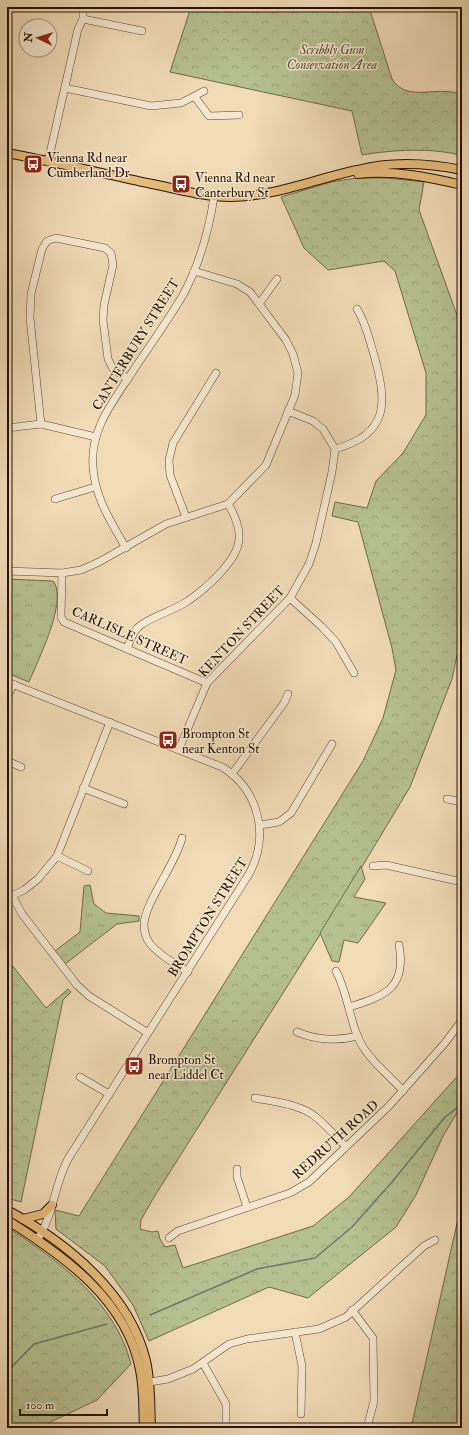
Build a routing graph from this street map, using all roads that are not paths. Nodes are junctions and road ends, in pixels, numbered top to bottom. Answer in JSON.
{"nodes":[{"id":1,"x":83,"y":7,"type":"edge"},
{"id":2,"x":458,"y":7,"type":"edge"},
{"id":3,"x":462,"y":15,"type":"edge"},
{"id":4,"x":83,"y":19,"type":"junction"},
{"id":5,"x":142,"y":31,"type":"dead end"},
{"id":6,"x":65,"y":88,"type":"junction"},
{"id":7,"x":204,"y":92,"type":"dead end"},
{"id":8,"x":195,"y":98,"type":"junction"},
{"id":9,"x":239,"y":115,"type":"dead end"},
{"id":10,"x":7,"y":153,"type":"edge"},
{"id":11,"x":48,"y":162,"type":"junction"},
{"id":12,"x":462,"y":170,"type":"edge"},
{"id":13,"x":334,"y":177,"type":"junction"},
{"id":14,"x":462,"y":185,"type":"edge"},
{"id":15,"x":214,"y":197,"type":"junction"},
{"id":16,"x":194,"y":271,"type":"junction"},
{"id":17,"x":277,"y":279,"type":"dead end"},
{"id":18,"x":259,"y":304,"type":"junction"},
{"id":19,"x":357,"y":309,"type":"dead end"},
{"id":20,"x":216,"y":373,"type":"dead end"},
{"id":21,"x":128,"y":379,"type":"junction"},
{"id":22,"x":288,"y":411,"type":"junction"},
{"id":23,"x":41,"y":424,"type":"junction"},
{"id":24,"x":7,"y":428,"type":"edge"},
{"id":25,"x":96,"y":437,"type":"junction"},
{"id":26,"x":335,"y":449,"type":"junction"},
{"id":27,"x":95,"y":487,"type":"junction"},
{"id":28,"x":55,"y":498,"type":"dead end"},
{"id":29,"x":228,"y":504,"type":"junction"},
{"id":30,"x":186,"y":518,"type":"junction"},
{"id":31,"x":126,"y":548,"type":"junction"},
{"id":32,"x":7,"y":571,"type":"edge"},
{"id":33,"x":62,"y":573,"type":"junction"},
{"id":34,"x":290,"y":598,"type":"junction"},
{"id":35,"x":127,"y":648,"type":"junction"},
{"id":36,"x":354,"y":673,"type":"dead end"},
{"id":37,"x":10,"y":683,"type":"edge"},
{"id":38,"x":207,"y":683,"type":"junction"},
{"id":39,"x":288,"y":694,"type":"dead end"},
{"id":40,"x":7,"y":699,"type":"edge"},
{"id":41,"x":110,"y":722,"type":"junction"},
{"id":42,"x":332,"y":744,"type":"dead end"},
{"id":43,"x":179,"y":749,"type":"junction"},
{"id":44,"x":7,"y":761,"type":"edge"},
{"id":45,"x":21,"y":766,"type":"dead end"},
{"id":46,"x":232,"y":774,"type":"junction"},
{"id":47,"x":83,"y":788,"type":"junction"},
{"id":48,"x":447,"y":799,"type":"dead end"},
{"id":49,"x":462,"y":802,"type":"edge"},
{"id":50,"x":124,"y":804,"type":"dead end"},
{"id":51,"x":260,"y":825,"type":"junction"},
{"id":52,"x":182,"y":838,"type":"dead end"},
{"id":53,"x":57,"y":856,"type":"junction"},
{"id":54,"x":372,"y":866,"type":"dead end"},
{"id":55,"x":88,"y":871,"type":"dead end"},
{"id":56,"x":462,"y":882,"type":"edge"},
{"id":57,"x":10,"y":897,"type":"edge"},
{"id":58,"x":399,"y":945,"type":"dead end"},
{"id":59,"x":336,"y":971,"type":"dead end"},
{"id":60,"x":188,"y":972,"type":"junction"},
{"id":61,"x":349,"y":1007,"type":"junction"},
{"id":62,"x":462,"y":1020,"type":"edge"},
{"id":63,"x":297,"y":1032,"type":"dead end"},
{"id":64,"x":148,"y":1034,"type":"junction"},
{"id":65,"x":358,"y":1036,"type":"junction"},
{"id":66,"x":80,"y":1077,"type":"dead end"},
{"id":67,"x":403,"y":1091,"type":"junction"},
{"id":68,"x":109,"y":1094,"type":"junction"},
{"id":69,"x":255,"y":1098,"type":"dead end"},
{"id":70,"x":346,"y":1147,"type":"junction"},
{"id":71,"x":237,"y":1169,"type":"dead end"},
{"id":72,"x":52,"y":1205,"type":"junction"},
{"id":73,"x":247,"y":1207,"type":"junction"},
{"id":74,"x":7,"y":1210,"type":"edge"},
{"id":75,"x":23,"y":1219,"type":"junction"},
{"id":76,"x":7,"y":1220,"type":"edge"},
{"id":77,"x":42,"y":1232,"type":"junction"},
{"id":78,"x":169,"y":1238,"type":"dead end"},
{"id":79,"x":37,"y":1240,"type":"junction"},
{"id":80,"x":435,"y":1240,"type":"dead end"},
{"id":81,"x":352,"y":1310,"type":"junction"},
{"id":82,"x":295,"y":1332,"type":"junction"},
{"id":83,"x":203,"y":1363,"type":"junction"},
{"id":84,"x":146,"y":1382,"type":"junction"},
{"id":85,"x":302,"y":1414,"type":"dead end"},
{"id":86,"x":144,"y":1428,"type":"edge"},
{"id":87,"x":151,"y":1428,"type":"edge"},
{"id":88,"x":226,"y":1428,"type":"edge"},
{"id":89,"x":367,"y":1428,"type":"edge"}],
"edges":[{"from":1,"to":4,"type":"street"},
{"from":2,"to":3,"type":"street"},
{"from":4,"to":5,"type":"street"},
{"from":4,"to":6,"type":"street"},
{"from":6,"to":8,"type":"street"},
{"from":6,"to":11,"type":"street"},
{"from":7,"to":8,"type":"street"},
{"from":8,"to":9,"type":"street"},
{"from":10,"to":11,"type":"main road"},
{"from":11,"to":15,"type":"main road"},
{"from":12,"to":13,"type":"main road"},
{"from":13,"to":14,"type":"main road"},
{"from":13,"to":15,"type":"main road"},
{"from":15,"to":16,"type":"street","name":"CANTERBURY STREET"},
{"from":16,"to":18,"type":"street"},
{"from":16,"to":21,"type":"street","name":"CANTERBURY STREET"},
{"from":17,"to":18,"type":"street"},
{"from":18,"to":22,"type":"street"},
{"from":19,"to":26,"type":"street"},
{"from":20,"to":30,"type":"street"},
{"from":21,"to":23,"type":"street"},
{"from":21,"to":25,"type":"street","name":"CANTERBURY STREET"},
{"from":22,"to":26,"type":"street"},
{"from":22,"to":29,"type":"street"},
{"from":23,"to":24,"type":"street"},
{"from":23,"to":25,"type":"street"},
{"from":25,"to":27,"type":"street","name":"CANTERBURY STREET"},
{"from":26,"to":34,"type":"street","name":"KENTON STREET"},
{"from":27,"to":28,"type":"street"},
{"from":27,"to":31,"type":"street","name":"CANTERBURY STREET"},
{"from":29,"to":30,"type":"street"},
{"from":29,"to":35,"type":"street"},
{"from":30,"to":31,"type":"street"},
{"from":31,"to":33,"type":"street"},
{"from":32,"to":33,"type":"street"},
{"from":33,"to":35,"type":"street","name":"CARLISLE STREET"},
{"from":34,"to":36,"type":"street"},
{"from":34,"to":38,"type":"street","name":"KENTON STREET"},
{"from":35,"to":38,"type":"street","name":"CARLISLE STREET"},
{"from":37,"to":40,"type":"street"},
{"from":37,"to":41,"type":"street","name":"BROMPTON STREET"},
{"from":38,"to":43,"type":"street","name":"KENTON STREET"},
{"from":39,"to":46,"type":"street"},
{"from":41,"to":43,"type":"street","name":"BROMPTON STREET"},
{"from":41,"to":47,"type":"street"},
{"from":42,"to":51,"type":"street"},
{"from":43,"to":46,"type":"street","name":"BROMPTON STREET"},
{"from":44,"to":45,"type":"street"},
{"from":46,"to":51,"type":"street","name":"BROMPTON STREET"},
{"from":47,"to":50,"type":"street"},
{"from":47,"to":53,"type":"street"},
{"from":48,"to":49,"type":"street"},
{"from":51,"to":60,"type":"street","name":"BROMPTON STREET"},
{"from":52,"to":60,"type":"street"},
{"from":53,"to":55,"type":"street"},
{"from":53,"to":57,"type":"street"},
{"from":54,"to":56,"type":"street"},
{"from":57,"to":64,"type":"street"},
{"from":58,"to":61,"type":"street"},
{"from":59,"to":61,"type":"street"},
{"from":60,"to":64,"type":"street","name":"BROMPTON STREET"},
{"from":61,"to":65,"type":"street"},
{"from":62,"to":67,"type":"street","name":"REDRUTH ROAD"},
{"from":63,"to":65,"type":"street"},
{"from":64,"to":68,"type":"street","name":"BROMPTON STREET"},
{"from":65,"to":67,"type":"street"},
{"from":66,"to":68,"type":"street"},
{"from":67,"to":70,"type":"street","name":"REDRUTH ROAD"},
{"from":68,"to":72,"type":"street","name":"BROMPTON STREET"},
{"from":69,"to":70,"type":"street"},
{"from":70,"to":73,"type":"street","name":"REDRUTH ROAD"},
{"from":71,"to":73,"type":"street"},
{"from":72,"to":75,"type":"main road"},
{"from":72,"to":77,"type":"street","name":"BROMPTON STREET"},
{"from":73,"to":78,"type":"street","name":"REDRUTH ROAD"},
{"from":74,"to":75,"type":"main road"},
{"from":75,"to":77,"type":"main road"},
{"from":76,"to":79,"type":"main road"},
{"from":77,"to":79,"type":"street","name":"BROMPTON STREET"},
{"from":77,"to":84,"type":"main road"},
{"from":79,"to":84,"type":"main road"},
{"from":80,"to":81,"type":"street"},
{"from":81,"to":82,"type":"street"},
{"from":81,"to":89,"type":"street"},
{"from":82,"to":83,"type":"street"},
{"from":82,"to":85,"type":"street"},
{"from":83,"to":84,"type":"street"},
{"from":83,"to":88,"type":"street"},
{"from":84,"to":86,"type":"main road"},
{"from":84,"to":87,"type":"main road"}]}
